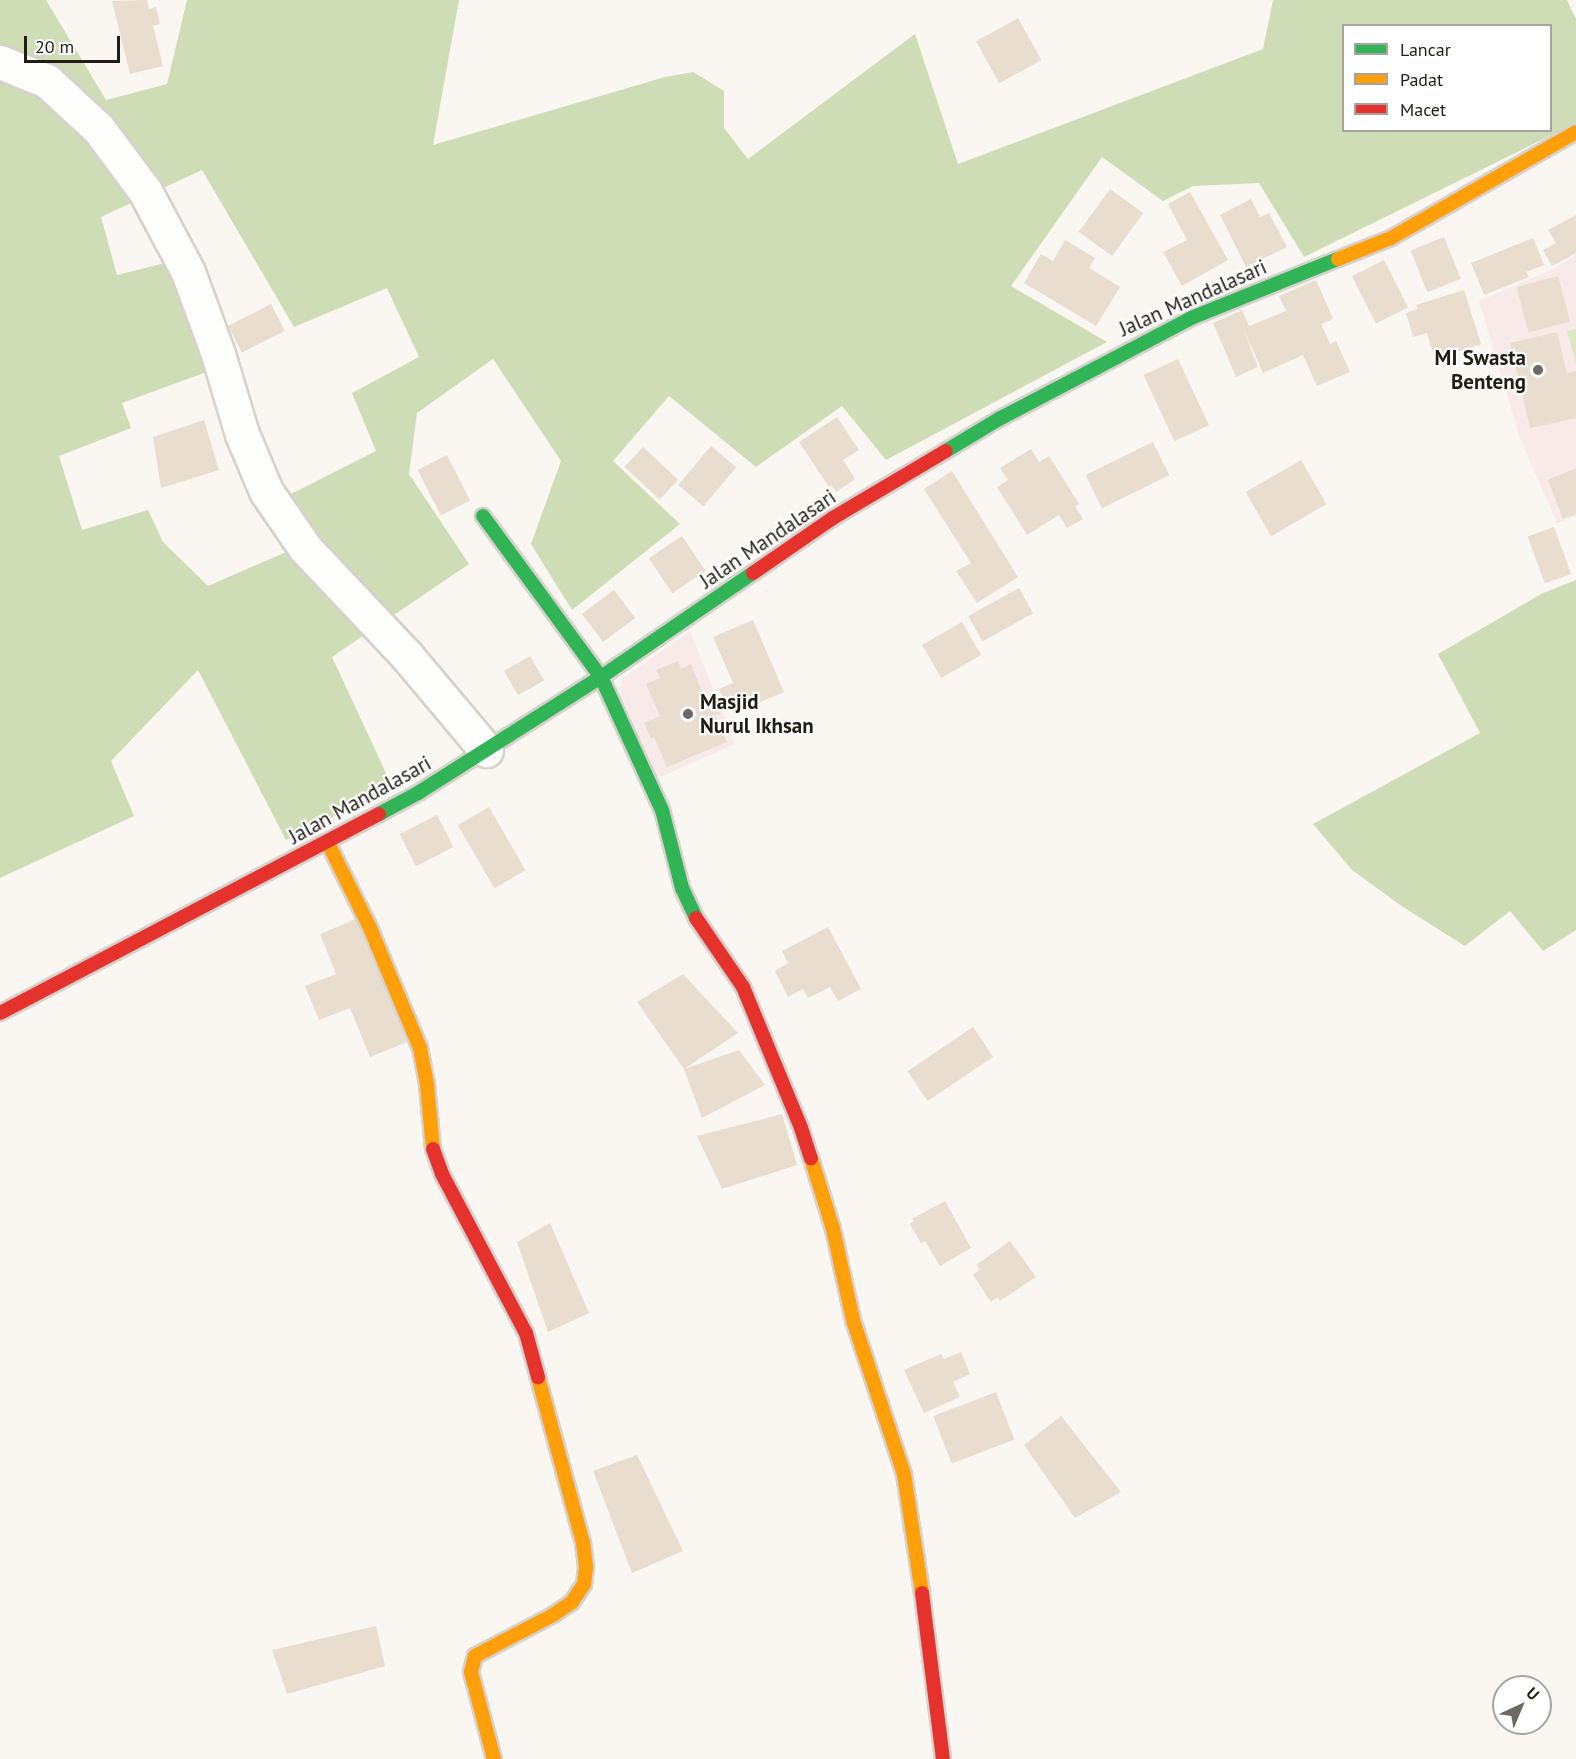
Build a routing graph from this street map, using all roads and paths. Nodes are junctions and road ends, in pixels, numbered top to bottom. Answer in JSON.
{"nodes":[{"id":1,"x":0,"y":62,"type":"edge"},
{"id":2,"x":1576,"y":132,"type":"edge"},
{"id":3,"x":483,"y":516,"type":"dead end"},
{"id":4,"x":601,"y":677,"type":"junction"},
{"id":5,"x":486,"y":750,"type":"junction"},
{"id":6,"x":328,"y":843,"type":"junction"},
{"id":7,"x":0,"y":1013,"type":"edge"},
{"id":8,"x":494,"y":1759,"type":"edge"},
{"id":9,"x":943,"y":1759,"type":"edge"}],
"edges":[{"from":1,"to":5,"type":"street"},
{"from":2,"to":4,"type":"street","name":"Jalan Mandalasari"},
{"from":3,"to":4,"type":"street"},
{"from":4,"to":5,"type":"street","name":"Jalan Mandalasari"},
{"from":4,"to":9,"type":"street"},
{"from":5,"to":6,"type":"street","name":"Jalan Mandalasari"},
{"from":6,"to":7,"type":"street","name":"Jalan Mandalasari"},
{"from":6,"to":8,"type":"street"}]}
